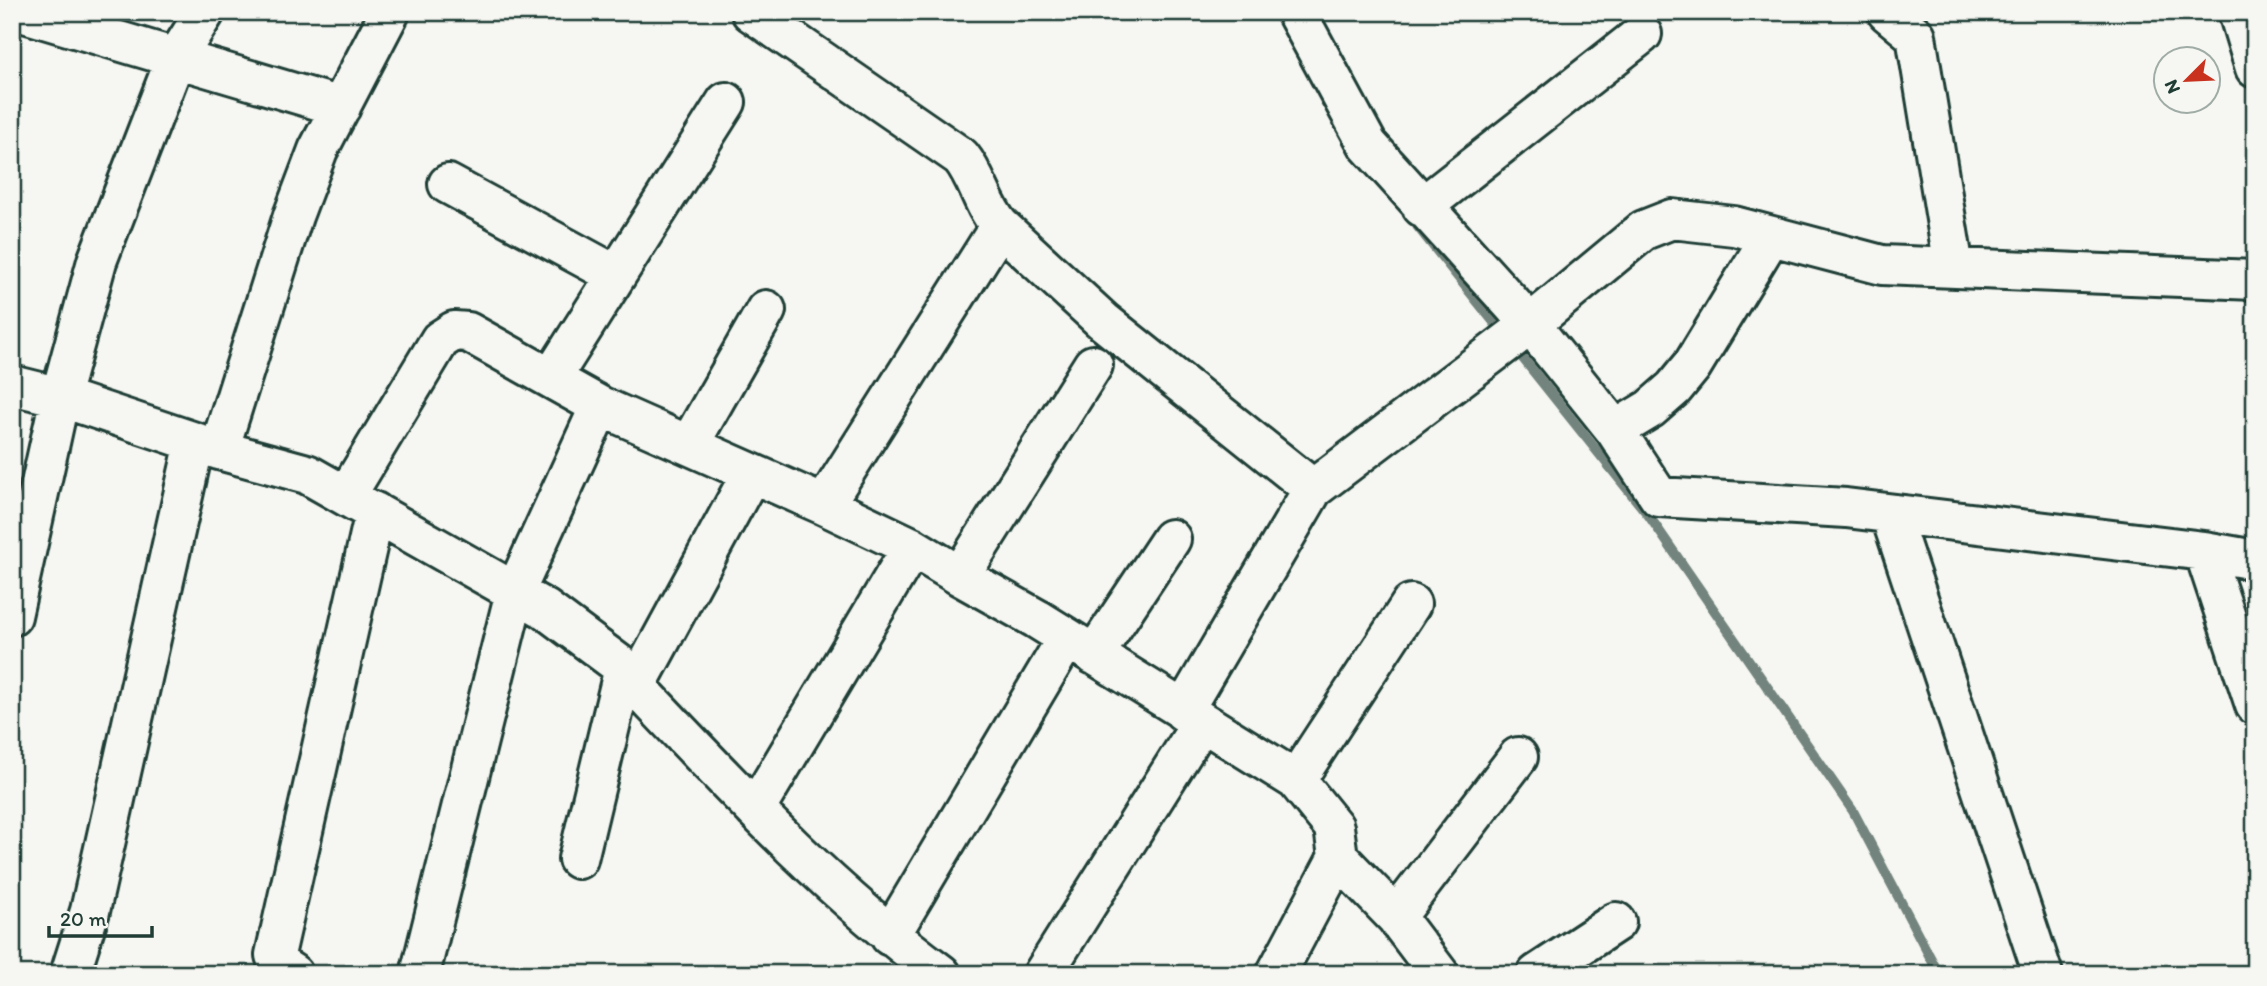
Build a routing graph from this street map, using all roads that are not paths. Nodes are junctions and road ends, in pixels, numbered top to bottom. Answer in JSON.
{"nodes":[{"id":1,"x":21,"y":12,"type":"edge"},
{"id":2,"x":205,"y":12,"type":"edge"},
{"id":3,"x":390,"y":12,"type":"edge"},
{"id":4,"x":1296,"y":12,"type":"edge"},
{"id":5,"x":1887,"y":12,"type":"edge"},
{"id":6,"x":2238,"y":12,"type":"edge"},
{"id":7,"x":771,"y":18,"type":"edge"},
{"id":8,"x":1643,"y":34,"type":"dead end"},
{"id":9,"x":175,"y":60,"type":"junction"},
{"id":10,"x":2255,"y":68,"type":"edge"},
{"id":11,"x":726,"y":102,"type":"dead end"},
{"id":12,"x":341,"y":107,"type":"junction"},
{"id":13,"x":448,"y":184,"type":"dead end"},
{"id":14,"x":1422,"y":207,"type":"junction"},
{"id":15,"x":1000,"y":226,"type":"junction"},
{"id":16,"x":1771,"y":236,"type":"junction"},
{"id":17,"x":1954,"y":268,"type":"junction"},
{"id":18,"x":616,"y":275,"type":"junction"},
{"id":19,"x":2255,"y":280,"type":"edge"},
{"id":20,"x":766,"y":310,"type":"dead end"},
{"id":21,"x":1526,"y":328,"type":"junction"},
{"id":22,"x":1093,"y":365,"type":"dead end"},
{"id":23,"x":552,"y":376,"type":"junction"},
{"id":24,"x":12,"y":385,"type":"edge"},
{"id":25,"x":60,"y":397,"type":"junction"},
{"id":26,"x":600,"y":406,"type":"junction"},
{"id":27,"x":1615,"y":430,"type":"junction"},
{"id":28,"x":207,"y":446,"type":"junction"},
{"id":29,"x":689,"y":446,"type":"junction"},
{"id":30,"x":751,"y":474,"type":"junction"},
{"id":31,"x":1313,"y":489,"type":"junction"},
{"id":32,"x":361,"y":504,"type":"junction"},
{"id":33,"x":824,"y":505,"type":"junction"},
{"id":34,"x":1890,"y":514,"type":"junction"},
{"id":35,"x":1171,"y":539,"type":"dead end"},
{"id":36,"x":912,"y":547,"type":"junction"},
{"id":37,"x":2204,"y":551,"type":"junction"},
{"id":38,"x":2255,"y":560,"type":"edge"},
{"id":39,"x":17,"y":570,"type":"edge"},
{"id":40,"x":960,"y":576,"type":"junction"},
{"id":41,"x":515,"y":592,"type":"junction"},
{"id":42,"x":1411,"y":604,"type":"dead end"},
{"id":43,"x":12,"y":616,"type":"edge"},
{"id":44,"x":1081,"y":646,"type":"junction"},
{"id":45,"x":630,"y":677,"type":"junction"},
{"id":46,"x":2255,"y":705,"type":"edge"},
{"id":47,"x":1193,"y":717,"type":"junction"},
{"id":48,"x":1518,"y":757,"type":"dead end"},
{"id":49,"x":1296,"y":780,"type":"junction"},
{"id":50,"x":755,"y":810,"type":"junction"},
{"id":51,"x":1338,"y":857,"type":"junction"},
{"id":52,"x":578,"y":859,"type":"dead end"},
{"id":53,"x":1396,"y":918,"type":"junction"},
{"id":54,"x":1616,"y":922,"type":"dead end"},
{"id":55,"x":890,"y":936,"type":"junction"},
{"id":56,"x":70,"y":974,"type":"edge"},
{"id":57,"x":293,"y":974,"type":"edge"},
{"id":58,"x":420,"y":974,"type":"edge"},
{"id":59,"x":941,"y":974,"type":"edge"},
{"id":60,"x":1043,"y":974,"type":"edge"},
{"id":61,"x":1276,"y":974,"type":"edge"},
{"id":62,"x":1439,"y":974,"type":"edge"},
{"id":63,"x":1537,"y":974,"type":"edge"},
{"id":64,"x":2043,"y":974,"type":"edge"}],
"edges":[{"from":1,"to":9,"type":"street"},
{"from":2,"to":9,"type":"street"},
{"from":3,"to":12,"type":"street"},
{"from":4,"to":14,"type":"street"},
{"from":5,"to":17,"type":"street"},
{"from":6,"to":10,"type":"street"},
{"from":7,"to":15,"type":"street"},
{"from":8,"to":14,"type":"street"},
{"from":9,"to":12,"type":"street"},
{"from":9,"to":25,"type":"street"},
{"from":11,"to":18,"type":"street"},
{"from":12,"to":28,"type":"street"},
{"from":13,"to":18,"type":"street"},
{"from":14,"to":21,"type":"street"},
{"from":15,"to":31,"type":"street"},
{"from":15,"to":33,"type":"street"},
{"from":16,"to":17,"type":"street"},
{"from":16,"to":21,"type":"street"},
{"from":16,"to":27,"type":"street"},
{"from":17,"to":19,"type":"street"},
{"from":18,"to":23,"type":"street"},
{"from":20,"to":29,"type":"street"},
{"from":21,"to":27,"type":"street"},
{"from":21,"to":31,"type":"street"},
{"from":22,"to":40,"type":"street"},
{"from":23,"to":26,"type":"street"},
{"from":23,"to":32,"type":"street"},
{"from":24,"to":25,"type":"street"},
{"from":25,"to":28,"type":"street"},
{"from":25,"to":39,"type":"street"},
{"from":26,"to":29,"type":"street"},
{"from":26,"to":41,"type":"street"},
{"from":27,"to":34,"type":"street"},
{"from":28,"to":32,"type":"street"},
{"from":28,"to":56,"type":"street"},
{"from":29,"to":30,"type":"street"},
{"from":30,"to":33,"type":"street"},
{"from":30,"to":45,"type":"street"},
{"from":31,"to":47,"type":"street"},
{"from":32,"to":41,"type":"street"},
{"from":32,"to":57,"type":"street"},
{"from":33,"to":36,"type":"street"},
{"from":34,"to":37,"type":"street"},
{"from":34,"to":64,"type":"street"},
{"from":35,"to":44,"type":"street"},
{"from":36,"to":40,"type":"street"},
{"from":36,"to":50,"type":"street"},
{"from":37,"to":38,"type":"street"},
{"from":37,"to":46,"type":"street"},
{"from":39,"to":43,"type":"street"},
{"from":40,"to":44,"type":"street"},
{"from":41,"to":45,"type":"street"},
{"from":41,"to":58,"type":"street"},
{"from":42,"to":49,"type":"street"},
{"from":44,"to":47,"type":"street"},
{"from":44,"to":55,"type":"street"},
{"from":45,"to":50,"type":"street"},
{"from":45,"to":52,"type":"street"},
{"from":47,"to":49,"type":"street"},
{"from":47,"to":60,"type":"street"},
{"from":48,"to":53,"type":"street"},
{"from":49,"to":51,"type":"street"},
{"from":50,"to":55,"type":"street"},
{"from":51,"to":53,"type":"street"},
{"from":51,"to":61,"type":"street"},
{"from":53,"to":62,"type":"street"},
{"from":54,"to":63,"type":"street"},
{"from":55,"to":59,"type":"street"}]}
